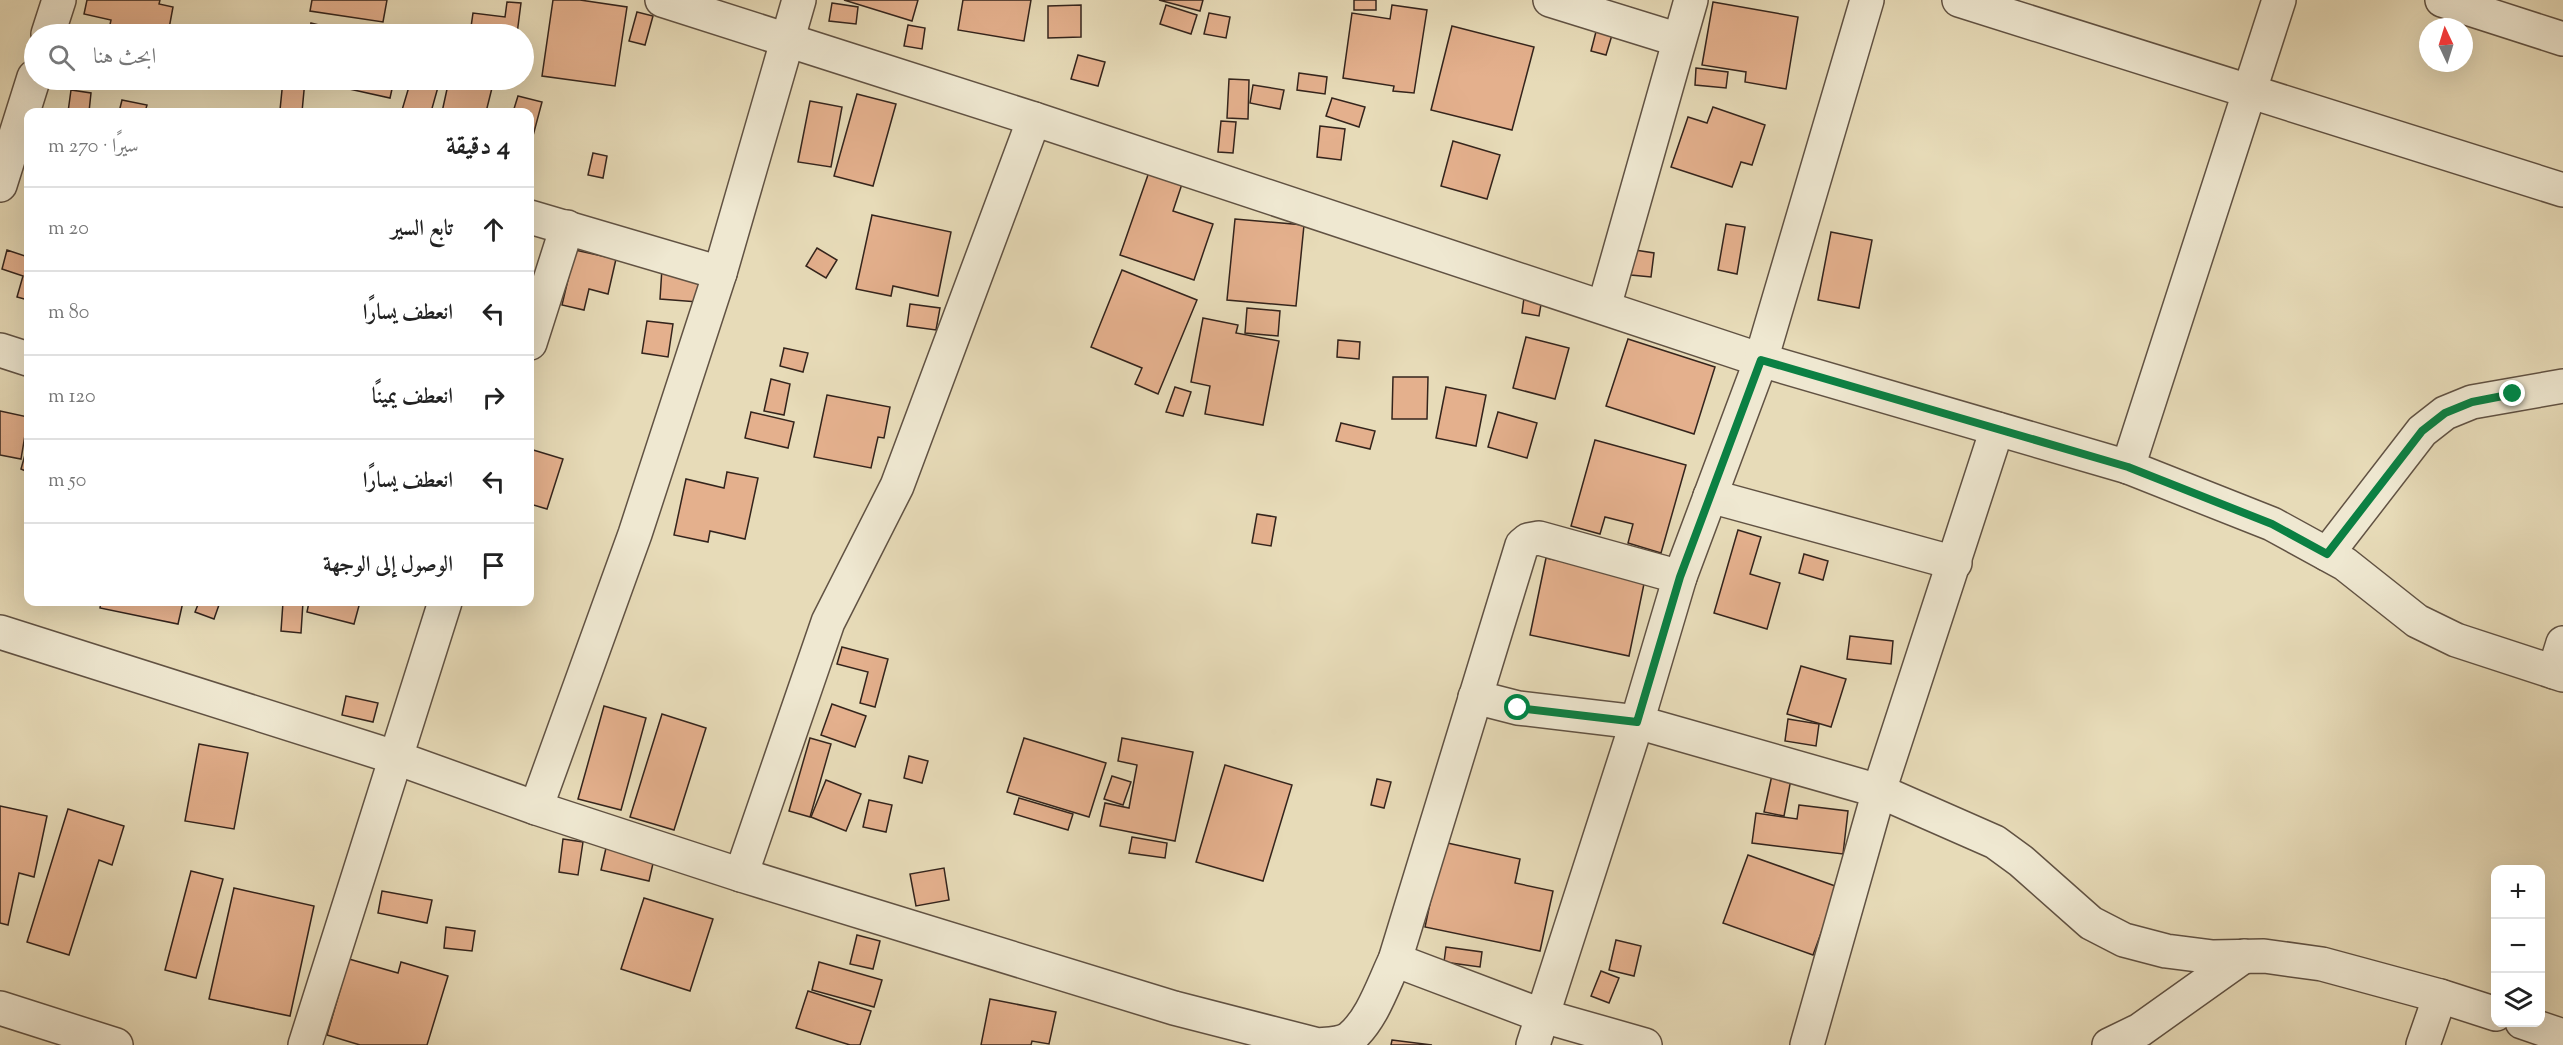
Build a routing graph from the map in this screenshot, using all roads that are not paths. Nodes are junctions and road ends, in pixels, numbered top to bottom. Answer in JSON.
{"nodes":[{"id":1,"x":59,"y":0,"type":"edge"},
{"id":2,"x":662,"y":0,"type":"edge"},
{"id":3,"x":799,"y":0,"type":"edge"},
{"id":4,"x":1550,"y":0,"type":"edge"},
{"id":5,"x":1691,"y":0,"type":"edge"},
{"id":6,"x":1867,"y":0,"type":"edge"},
{"id":7,"x":1959,"y":0,"type":"edge"},
{"id":8,"x":2279,"y":0,"type":"edge"},
{"id":9,"x":2442,"y":0,"type":"edge"},
{"id":10,"x":51,"y":24,"type":"edge"},
{"id":11,"x":2563,"y":39,"type":"edge"},
{"id":12,"x":787,"y":40,"type":"junction"},
{"id":13,"x":1679,"y":40,"type":"junction"},
{"id":14,"x":30,"y":90,"type":"edge"},
{"id":15,"x":2250,"y":90,"type":"junction"},
{"id":16,"x":24,"y":108,"type":"edge"},
{"id":17,"x":24,"y":109,"type":"edge"},
{"id":18,"x":1034,"y":119,"type":"junction"},
{"id":19,"x":0,"y":185,"type":"edge"},
{"id":20,"x":2563,"y":190,"type":"edge"},
{"id":21,"x":534,"y":218,"type":"edge"},
{"id":22,"x":567,"y":227,"type":"junction"},
{"id":23,"x":720,"y":273,"type":"junction"},
{"id":24,"x":1604,"y":307,"type":"junction"},
{"id":25,"x":534,"y":330,"type":"edge"},
{"id":26,"x":0,"y":350,"type":"edge"},
{"id":27,"x":24,"y":358,"type":"edge"},
{"id":28,"x":1761,"y":360,"type":"junction"},
{"id":29,"x":2563,"y":386,"type":"edge"},
{"id":30,"x":1997,"y":429,"type":"junction"},
{"id":31,"x":2128,"y":467,"type":"junction"},
{"id":32,"x":1710,"y":496,"type":"junction"},
{"id":33,"x":2327,"y":554,"type":"junction"},
{"id":34,"x":1955,"y":563,"type":"junction"},
{"id":35,"x":1680,"y":577,"type":"junction"},
{"id":36,"x":444,"y":606,"type":"edge"},
{"id":37,"x":0,"y":633,"type":"edge"},
{"id":38,"x":2560,"y":663,"type":"edge"},
{"id":39,"x":1475,"y":697,"type":"junction"},
{"id":40,"x":1637,"y":722,"type":"junction"},
{"id":41,"x":394,"y":756,"type":"junction"},
{"id":42,"x":1879,"y":791,"type":"junction"},
{"id":43,"x":536,"y":808,"type":"junction"},
{"id":44,"x":741,"y":874,"type":"junction"},
{"id":45,"x":2244,"y":956,"type":"junction"},
{"id":46,"x":1395,"y":960,"type":"junction"},
{"id":47,"x":2440,"y":996,"type":"junction"},
{"id":48,"x":0,"y":1008,"type":"edge"},
{"id":49,"x":2491,"y":1012,"type":"edge"},
{"id":50,"x":2535,"y":1027,"type":"edge"},
{"id":51,"x":1538,"y":1030,"type":"edge"},
{"id":52,"x":2563,"y":1036,"type":"edge"},
{"id":53,"x":116,"y":1045,"type":"edge"},
{"id":54,"x":305,"y":1045,"type":"edge"},
{"id":55,"x":1646,"y":1045,"type":"edge"},
{"id":56,"x":1807,"y":1045,"type":"edge"},
{"id":57,"x":2109,"y":1045,"type":"edge"},
{"id":58,"x":2423,"y":1045,"type":"edge"}],
"edges":[{"from":1,"to":10,"type":"street"},
{"from":2,"to":12,"type":"street"},
{"from":3,"to":12,"type":"street"},
{"from":4,"to":13,"type":"street"},
{"from":5,"to":13,"type":"street"},
{"from":6,"to":28,"type":"street"},
{"from":7,"to":15,"type":"street"},
{"from":8,"to":15,"type":"street"},
{"from":9,"to":11,"type":"street"},
{"from":12,"to":18,"type":"street"},
{"from":12,"to":23,"type":"street"},
{"from":13,"to":24,"type":"street"},
{"from":14,"to":16,"type":"street"},
{"from":15,"to":20,"type":"street"},
{"from":15,"to":31,"type":"street"},
{"from":17,"to":19,"type":"street"},
{"from":18,"to":24,"type":"street"},
{"from":18,"to":44,"type":"street"},
{"from":21,"to":22,"type":"street"},
{"from":22,"to":23,"type":"street"},
{"from":22,"to":25,"type":"street"},
{"from":23,"to":43,"type":"street"},
{"from":24,"to":28,"type":"street"},
{"from":26,"to":27,"type":"street"},
{"from":28,"to":30,"type":"street"},
{"from":28,"to":32,"type":"street"},
{"from":29,"to":33,"type":"street"},
{"from":30,"to":31,"type":"street"},
{"from":30,"to":34,"type":"street"},
{"from":31,"to":33,"type":"street"},
{"from":32,"to":34,"type":"street"},
{"from":32,"to":35,"type":"street"},
{"from":33,"to":38,"type":"street"},
{"from":34,"to":42,"type":"street"},
{"from":35,"to":39,"type":"street"},
{"from":35,"to":40,"type":"street"},
{"from":36,"to":41,"type":"street"},
{"from":37,"to":41,"type":"street"},
{"from":39,"to":40,"type":"street"},
{"from":39,"to":46,"type":"street"},
{"from":40,"to":42,"type":"street"},
{"from":40,"to":51,"type":"street"},
{"from":41,"to":43,"type":"street"},
{"from":41,"to":54,"type":"street"},
{"from":42,"to":45,"type":"street"},
{"from":42,"to":56,"type":"street"},
{"from":43,"to":44,"type":"street"},
{"from":44,"to":46,"type":"street"},
{"from":45,"to":47,"type":"street"},
{"from":45,"to":57,"type":"street"},
{"from":46,"to":51,"type":"street"},
{"from":47,"to":49,"type":"street"},
{"from":47,"to":58,"type":"street"},
{"from":48,"to":53,"type":"street"},
{"from":50,"to":52,"type":"street"},
{"from":51,"to":55,"type":"street"}]}
